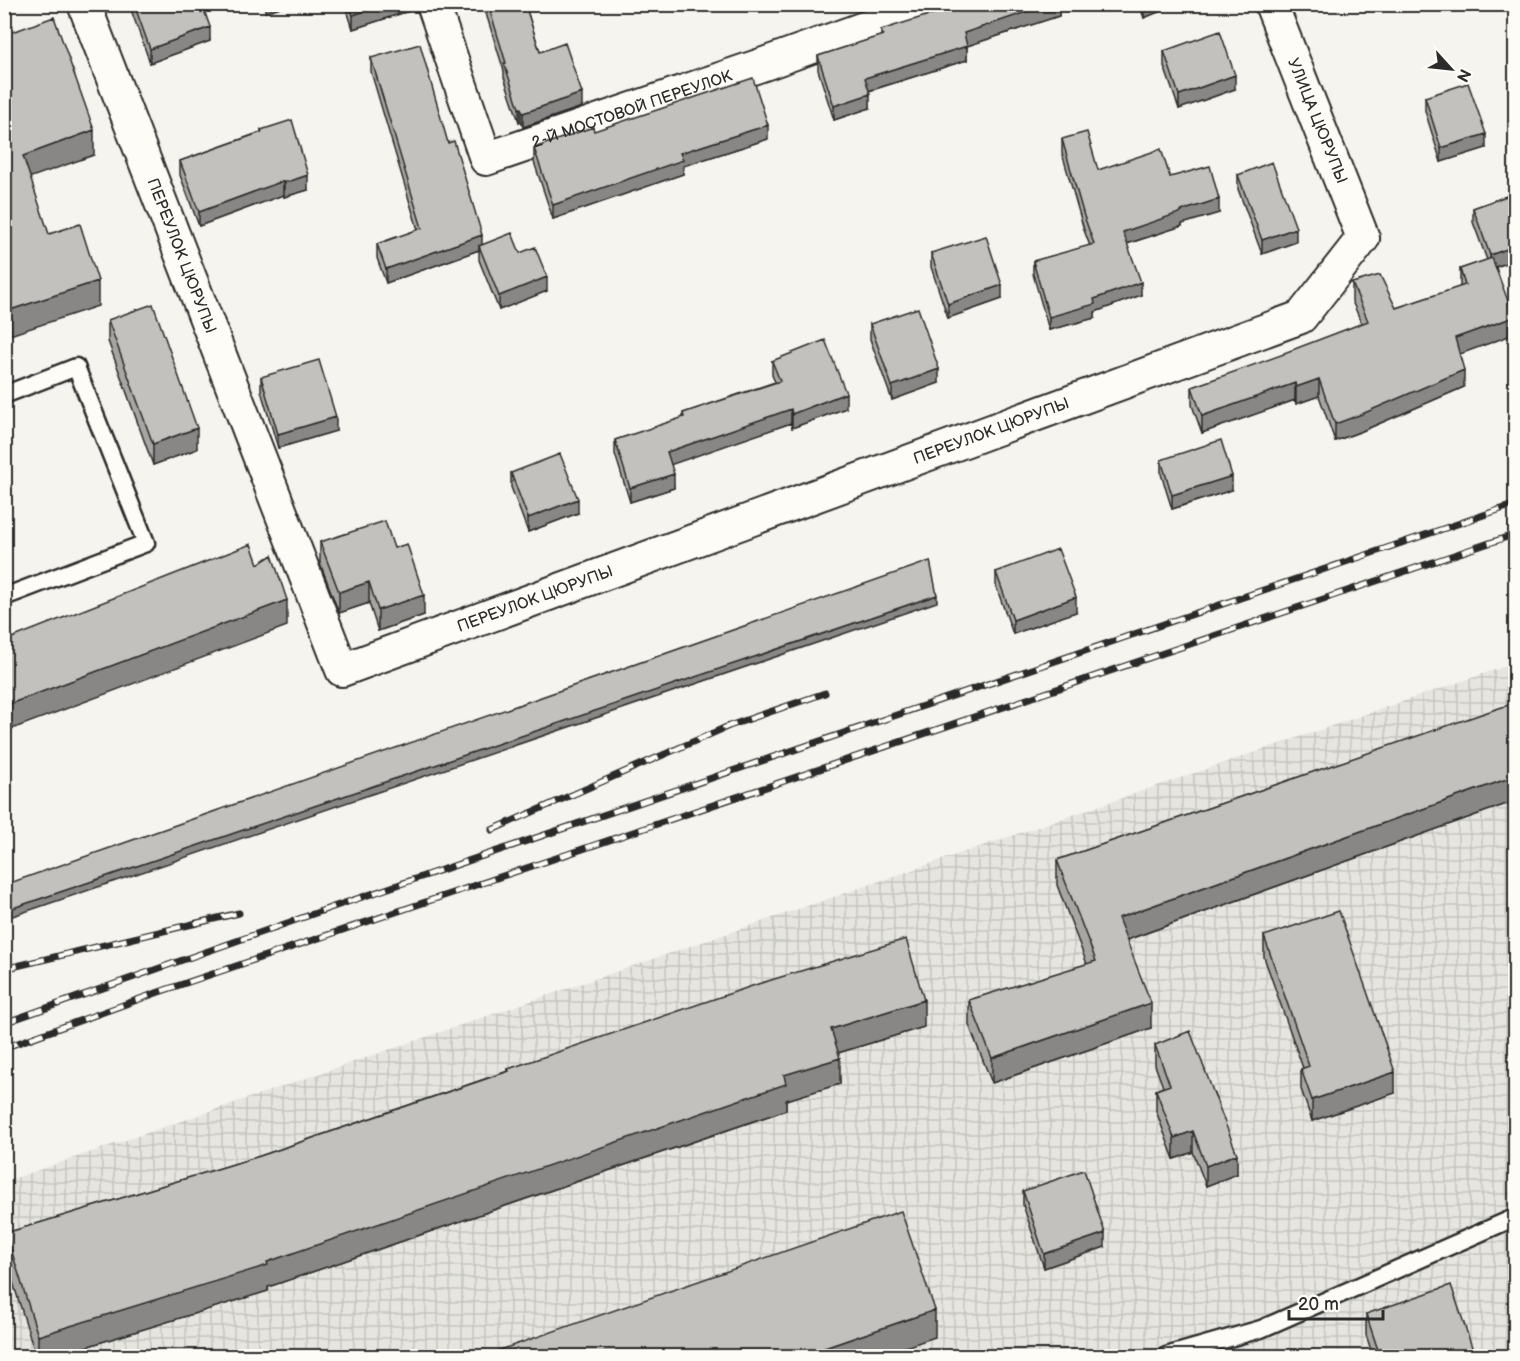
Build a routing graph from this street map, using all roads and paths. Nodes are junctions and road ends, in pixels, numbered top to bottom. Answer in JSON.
{"nodes":[{"id":1,"x":84,"y":4,"type":"edge"},
{"id":2,"x":433,"y":4,"type":"edge"},
{"id":3,"x":931,"y":4,"type":"edge"},
{"id":4,"x":1271,"y":4,"type":"edge"},
{"id":5,"x":1363,"y":238,"type":"joint"},
{"id":6,"x":4,"y":395,"type":"edge"},
{"id":7,"x":4,"y":597,"type":"edge"},
{"id":8,"x":1515,"y":1217,"type":"edge"},
{"id":9,"x":1166,"y":1356,"type":"edge"}],
"edges":[{"from":1,"to":5,"type":"street","name":"ПЕРЕУЛОК ЦЮРУПЫ"},
{"from":2,"to":3,"type":"street","name":"2-Й МОСТОВОЙ ПЕРЕУЛОК"},
{"from":4,"to":5,"type":"street","name":"УЛИЦА ЦЮРУПЫ"},
{"from":6,"to":7,"type":"lane"},
{"from":8,"to":9,"type":"lane"}]}
